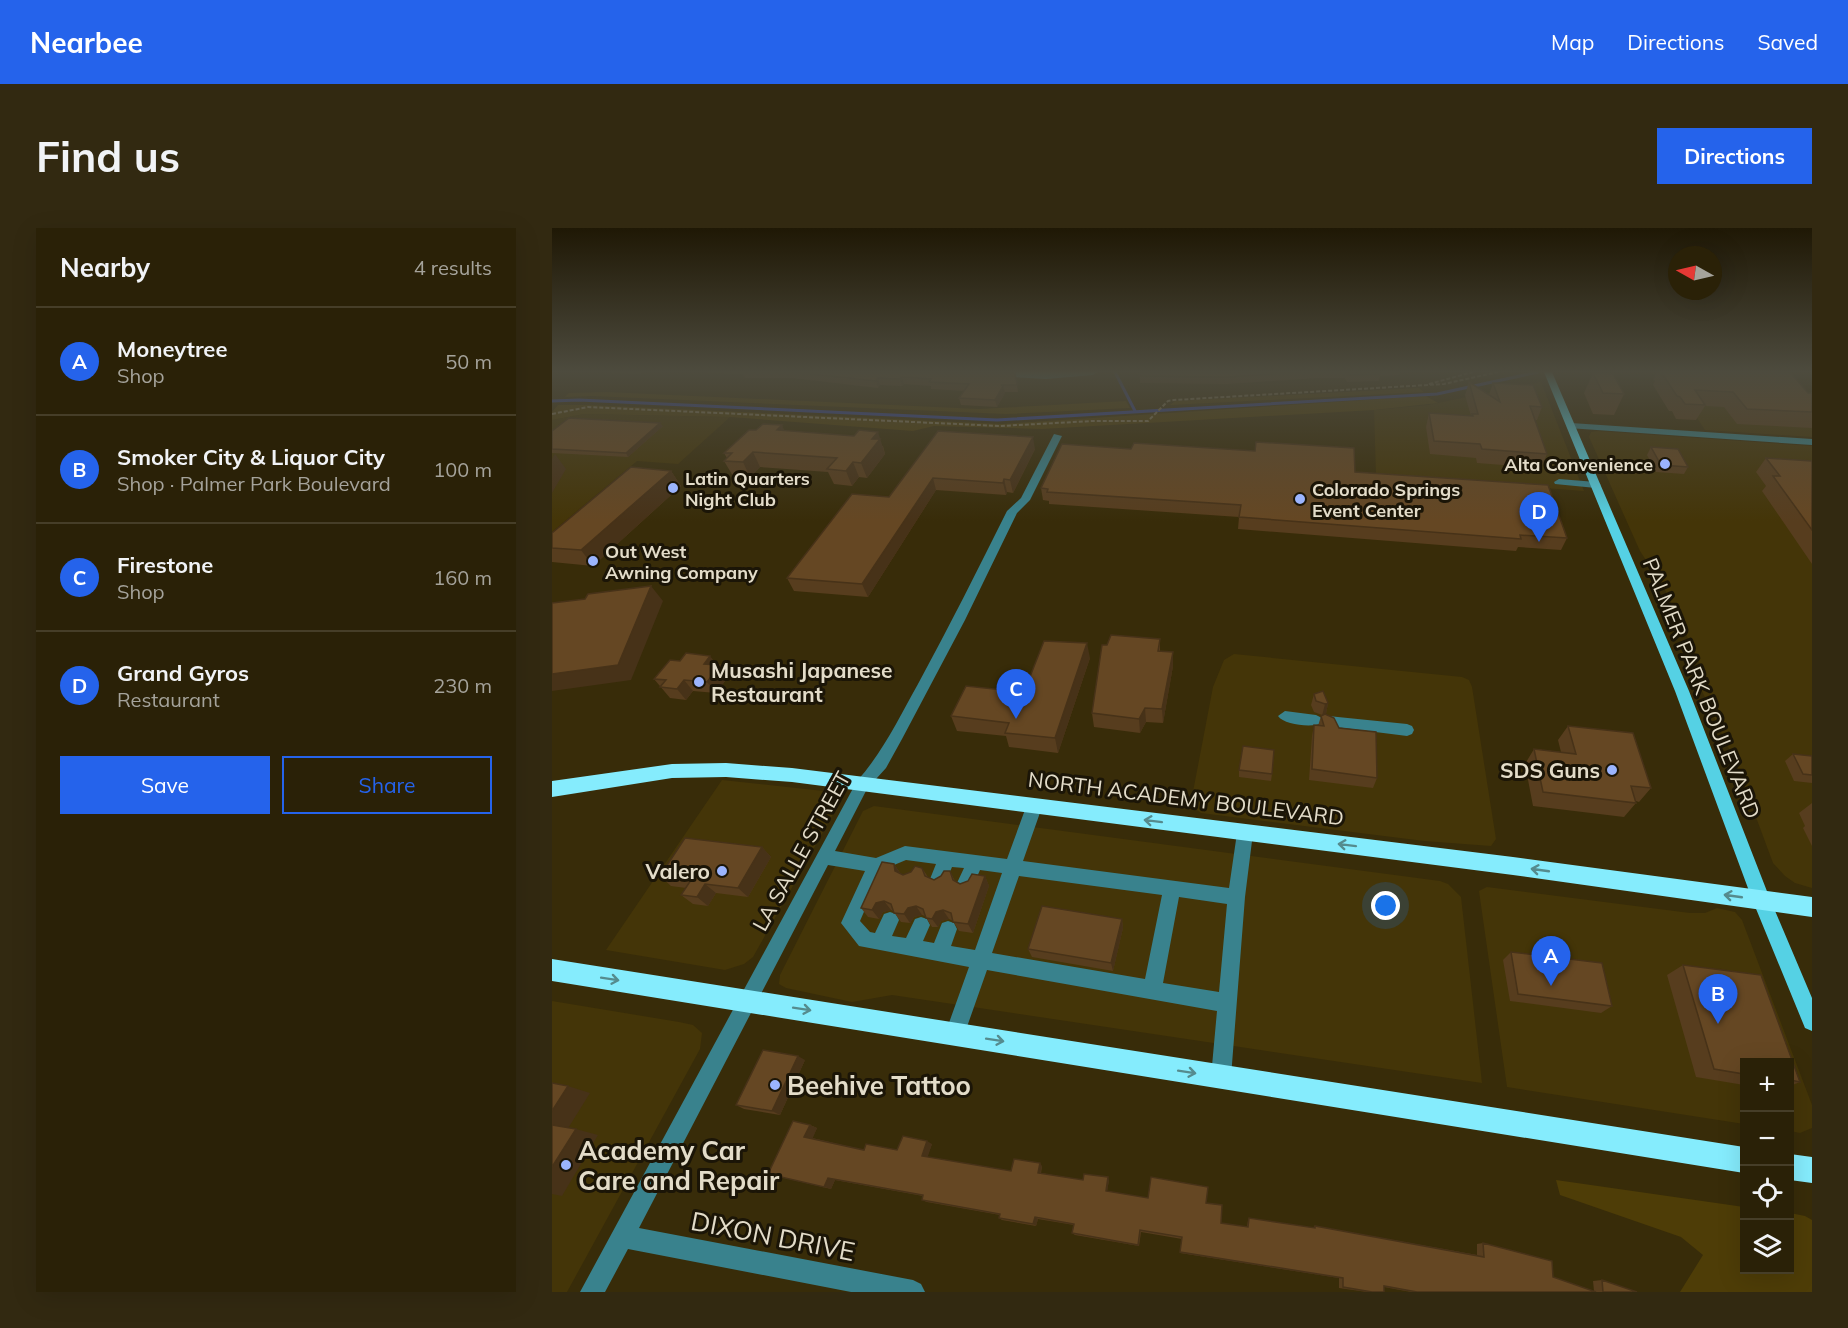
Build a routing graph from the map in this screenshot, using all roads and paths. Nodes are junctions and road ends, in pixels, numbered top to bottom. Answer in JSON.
{"nodes":[{"id":1,"x":905,"y":422,"type":"edge"},
{"id":2,"x":1081,"y":422,"type":"edge"},
{"id":3,"x":1122,"y":422,"type":"edge"},
{"id":4,"x":1139,"y":422,"type":"edge"},
{"id":5,"x":1569,"y":422,"type":"edge"},
{"id":6,"x":1571,"y":426,"type":"junction"},
{"id":7,"x":1057,"y":436,"type":"dead end"},
{"id":8,"x":1812,"y":441,"type":"edge"},
{"id":9,"x":1559,"y":482,"type":"dead end"},
{"id":10,"x":1596,"y":485,"type":"junction"},
{"id":11,"x":1285,"y":716,"type":"dead end"},
{"id":12,"x":1407,"y":730,"type":"dead end"},
{"id":13,"x":862,"y":785,"type":"junction"},
{"id":14,"x":552,"y":789,"type":"edge"},
{"id":15,"x":1034,"y":807,"type":"junction"},
{"id":16,"x":1245,"y":833,"type":"junction"},
{"id":17,"x":920,"y":855,"type":"junction"},
{"id":18,"x":824,"y":857,"type":"junction"},
{"id":19,"x":947,"y":858,"type":"junction"},
{"id":20,"x":975,"y":862,"type":"junction"},
{"id":21,"x":876,"y":865,"type":"junction"},
{"id":22,"x":1014,"y":867,"type":"junction"},
{"id":23,"x":910,"y":875,"type":"edge"},
{"id":24,"x":939,"y":879,"type":"edge"},
{"id":25,"x":966,"y":883,"type":"edge"},
{"id":26,"x":1172,"y":888,"type":"junction"},
{"id":27,"x":1236,"y":897,"type":"junction"},
{"id":28,"x":1761,"y":899,"type":"junction"},
{"id":29,"x":1812,"y":907,"type":"edge"},
{"id":30,"x":890,"y":920,"type":"edge"},
{"id":31,"x":921,"y":925,"type":"dead end"},
{"id":32,"x":948,"y":929,"type":"dead end"},
{"id":33,"x":880,"y":942,"type":"junction"},
{"id":34,"x":911,"y":948,"type":"junction"},
{"id":35,"x":939,"y":953,"type":"junction"},
{"id":36,"x":982,"y":960,"type":"junction"},
{"id":37,"x":552,"y":970,"type":"edge"},
{"id":38,"x":1152,"y":990,"type":"junction"},
{"id":39,"x":747,"y":1001,"type":"junction"},
{"id":40,"x":1227,"y":1003,"type":"junction"},
{"id":41,"x":1812,"y":1021,"type":"edge"},
{"id":42,"x":955,"y":1034,"type":"junction"},
{"id":43,"x":1221,"y":1077,"type":"junction"},
{"id":44,"x":1740,"y":1159,"type":"edge"},
{"id":45,"x":1794,"y":1168,"type":"edge"},
{"id":46,"x":1812,"y":1170,"type":"edge"},
{"id":47,"x":622,"y":1236,"type":"junction"},
{"id":48,"x":592,"y":1292,"type":"edge"},
{"id":49,"x":913,"y":1292,"type":"edge"}],
"edges":[{"from":1,"to":2,"type":"path"},
{"from":3,"to":4,"type":"path"},
{"from":5,"to":6,"type":"main road","name":"PALMER PARK BOULEVARD"},
{"from":6,"to":8,"type":"street"},
{"from":6,"to":10,"type":"main road","name":"PALMER PARK BOULEVARD"},
{"from":7,"to":13,"type":"street","name":"LA SALLE STREET"},
{"from":9,"to":10,"type":"street"},
{"from":10,"to":28,"type":"main road","name":"PALMER PARK BOULEVARD"},
{"from":11,"to":12,"type":"street"},
{"from":13,"to":14,"type":"highway","name":"NORTH ACADEMY BOULEVARD"},
{"from":13,"to":15,"type":"highway","name":"NORTH ACADEMY BOULEVARD"},
{"from":13,"to":18,"type":"street","name":"LA SALLE STREET"},
{"from":16,"to":15,"type":"highway","name":"NORTH ACADEMY BOULEVARD","one_way":true},
{"from":15,"to":22,"type":"street"},
{"from":16,"to":27,"type":"street"},
{"from":28,"to":16,"type":"highway","name":"NORTH ACADEMY BOULEVARD","one_way":true},
{"from":17,"to":19,"type":"street"},
{"from":17,"to":21,"type":"street"},
{"from":17,"to":23,"type":"street"},
{"from":18,"to":21,"type":"street"},
{"from":18,"to":39,"type":"street","name":"LA SALLE STREET"},
{"from":19,"to":20,"type":"street"},
{"from":19,"to":24,"type":"street"},
{"from":20,"to":22,"type":"street"},
{"from":20,"to":25,"type":"street"},
{"from":21,"to":33,"type":"street"},
{"from":22,"to":26,"type":"street"},
{"from":22,"to":36,"type":"street"},
{"from":26,"to":27,"type":"street"},
{"from":26,"to":38,"type":"street"},
{"from":27,"to":40,"type":"street"},
{"from":28,"to":29,"type":"highway","name":"NORTH ACADEMY BOULEVARD"},
{"from":28,"to":41,"type":"main road","name":"PALMER PARK BOULEVARD"},
{"from":30,"to":33,"type":"street"},
{"from":31,"to":34,"type":"street"},
{"from":32,"to":35,"type":"street"},
{"from":33,"to":34,"type":"street"},
{"from":34,"to":35,"type":"street"},
{"from":35,"to":36,"type":"street"},
{"from":36,"to":38,"type":"street"},
{"from":36,"to":42,"type":"street"},
{"from":37,"to":39,"type":"highway","one_way":true},
{"from":38,"to":40,"type":"street"},
{"from":39,"to":42,"type":"highway","one_way":true},
{"from":39,"to":47,"type":"street","name":"LA SALLE STREET"},
{"from":40,"to":43,"type":"street"},
{"from":42,"to":43,"type":"highway","one_way":true},
{"from":43,"to":44,"type":"highway"},
{"from":45,"to":46,"type":"highway"},
{"from":47,"to":48,"type":"street","name":"LA SALLE STREET"},
{"from":47,"to":49,"type":"street","name":"DIXON DRIVE"}]}
